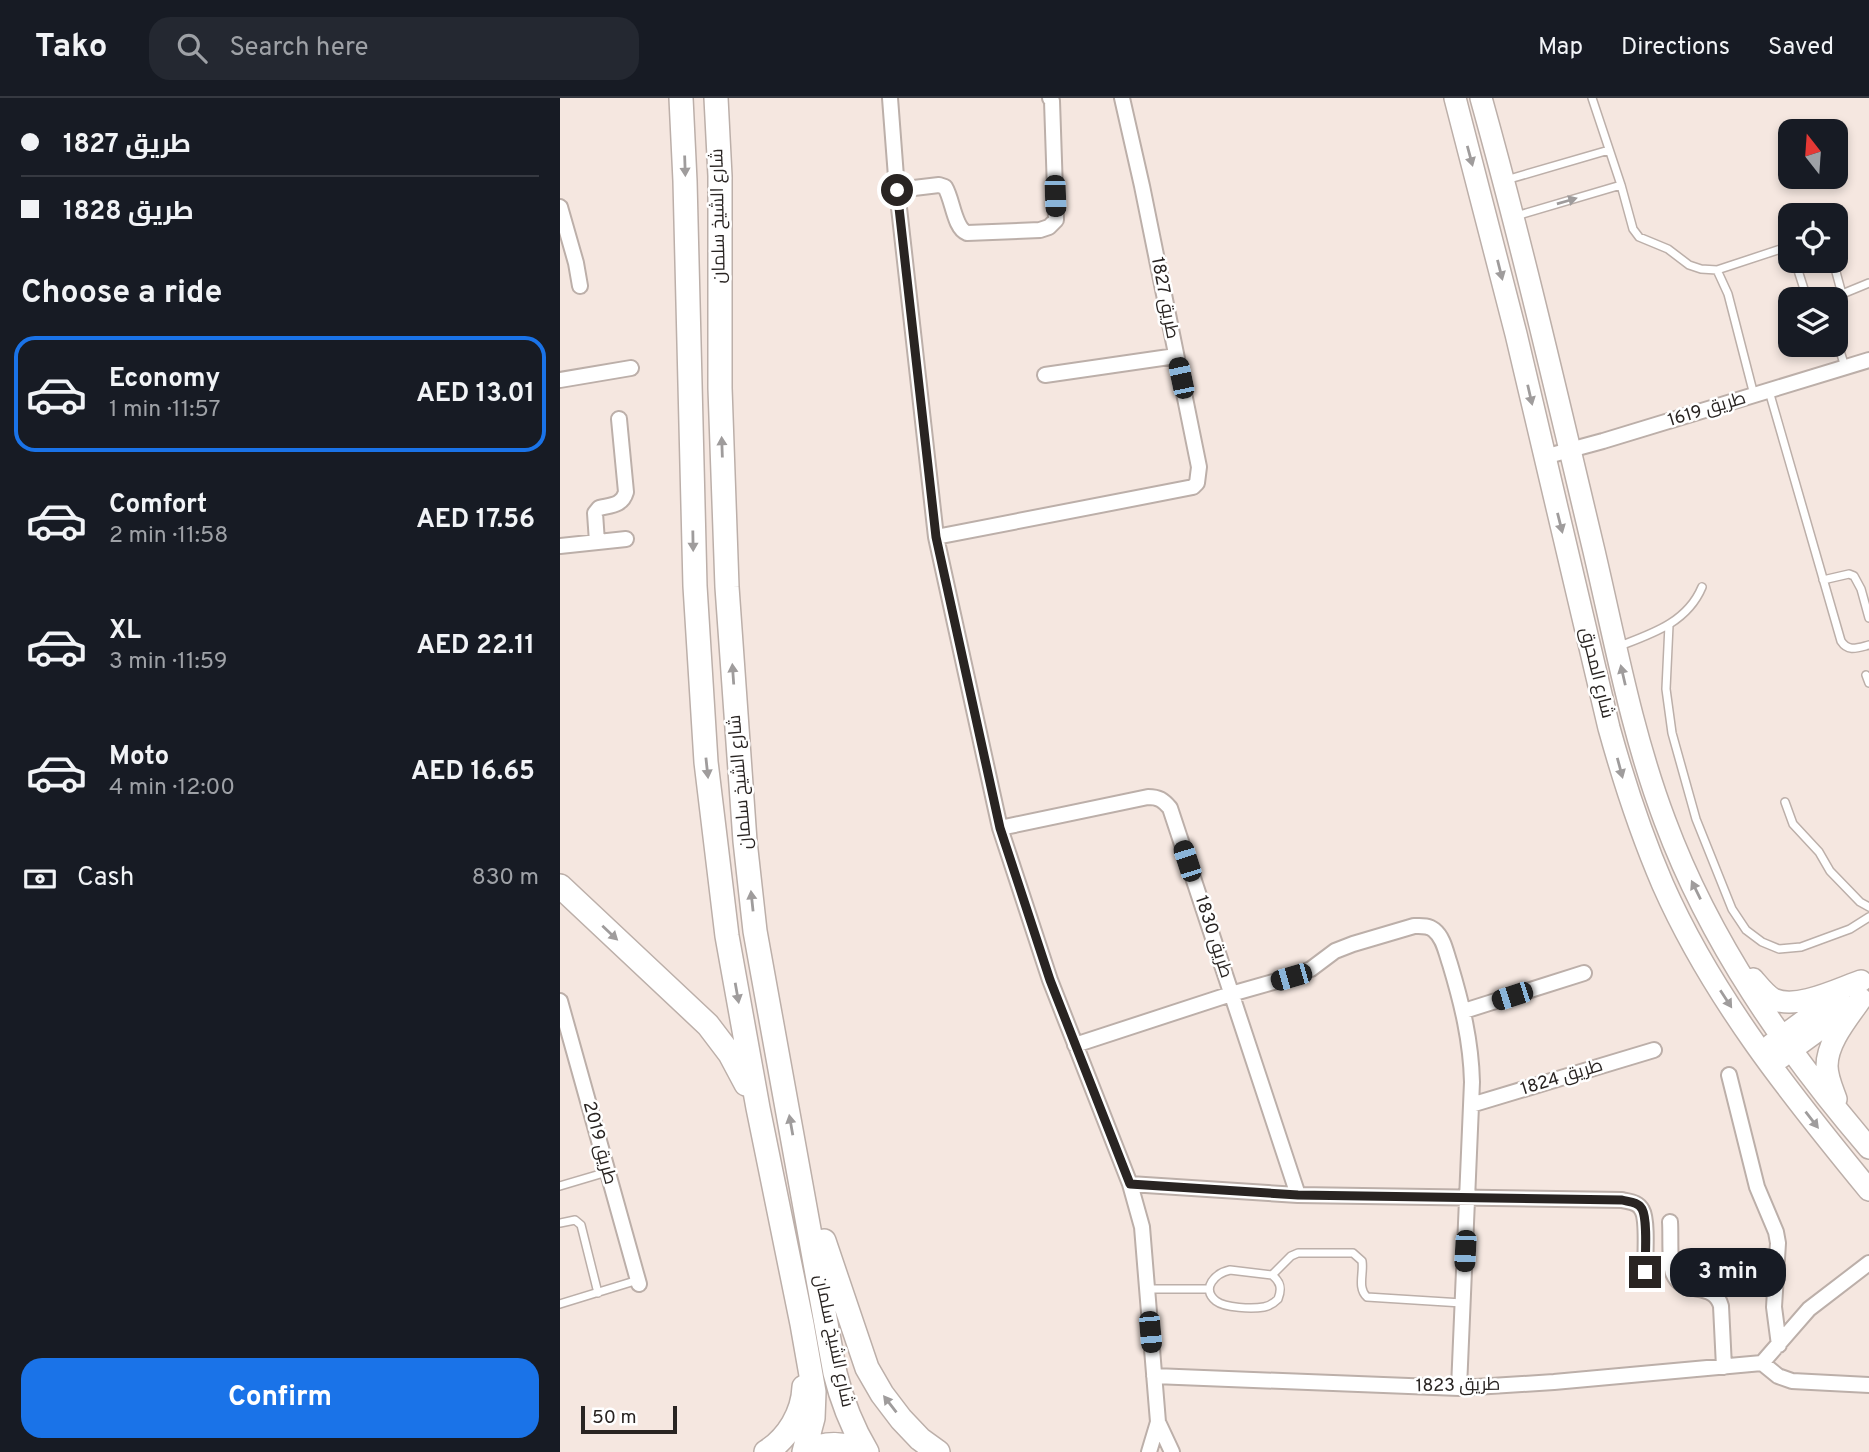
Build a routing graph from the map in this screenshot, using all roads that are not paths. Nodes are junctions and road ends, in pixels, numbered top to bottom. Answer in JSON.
{"nodes":[{"id":1,"x":681,"y":98,"type":"edge"},
{"id":2,"x":716,"y":98,"type":"edge"},
{"id":3,"x":890,"y":98,"type":"edge"},
{"id":4,"x":1050,"y":98,"type":"edge"},
{"id":5,"x":1122,"y":98,"type":"edge"},
{"id":6,"x":1455,"y":98,"type":"edge"},
{"id":7,"x":1481,"y":98,"type":"edge"},
{"id":8,"x":1592,"y":98,"type":"edge"},
{"id":9,"x":1609,"y":150,"type":"junction"},
{"id":10,"x":1621,"y":185,"type":"junction"},
{"id":11,"x":897,"y":190,"type":"junction"},
{"id":12,"x":1508,"y":200,"type":"junction"},
{"id":13,"x":560,"y":206,"type":"edge"},
{"id":14,"x":1484,"y":207,"type":"junction"},
{"id":15,"x":1778,"y":250,"type":"edge"},
{"id":16,"x":1717,"y":270,"type":"junction"},
{"id":17,"x":1869,"y":283,"type":"edge"},
{"id":18,"x":580,"y":286,"type":"dead end"},
{"id":19,"x":1848,"y":292,"type":"edge"},
{"id":20,"x":1176,"y":356,"type":"junction"},
{"id":21,"x":1841,"y":357,"type":"edge"},
{"id":22,"x":1869,"y":360,"type":"edge"},
{"id":23,"x":1844,"y":367,"type":"junction"},
{"id":24,"x":631,"y":368,"type":"dead end"},
{"id":25,"x":1045,"y":375,"type":"dead end"},
{"id":26,"x":560,"y":380,"type":"edge"},
{"id":27,"x":1761,"y":393,"type":"junction"},
{"id":28,"x":619,"y":419,"type":"dead end"},
{"id":29,"x":1570,"y":450,"type":"junction"},
{"id":30,"x":1544,"y":457,"type":"junction"},
{"id":31,"x":936,"y":537,"type":"junction"},
{"id":32,"x":626,"y":539,"type":"dead end"},
{"id":33,"x":597,"y":542,"type":"junction"},
{"id":34,"x":560,"y":546,"type":"edge"},
{"id":35,"x":1823,"y":580,"type":"junction"},
{"id":36,"x":1702,"y":587,"type":"dead end"},
{"id":37,"x":1869,"y":618,"type":"edge"},
{"id":38,"x":1669,"y":625,"type":"junction"},
{"id":39,"x":1869,"y":645,"type":"edge"},
{"id":40,"x":1617,"y":648,"type":"junction"},
{"id":41,"x":1785,"y":802,"type":"dead end"},
{"id":42,"x":1000,"y":828,"type":"junction"},
{"id":43,"x":560,"y":886,"type":"edge"},
{"id":44,"x":1869,"y":907,"type":"edge"},
{"id":45,"x":560,"y":909,"type":"edge"},
{"id":46,"x":586,"y":910,"type":"junction"},
{"id":47,"x":1869,"y":917,"type":"edge"},
{"id":48,"x":1727,"y":951,"type":"junction"},
{"id":49,"x":1584,"y":973,"type":"dead end"},
{"id":50,"x":1865,"y":987,"type":"edge"},
{"id":51,"x":1231,"y":994,"type":"junction"},
{"id":52,"x":560,"y":1001,"type":"edge"},
{"id":53,"x":1464,"y":1011,"type":"junction"},
{"id":54,"x":1786,"y":1043,"type":"junction"},
{"id":55,"x":1076,"y":1045,"type":"junction"},
{"id":56,"x":1654,"y":1050,"type":"dead end"},
{"id":57,"x":1766,"y":1059,"type":"junction"},
{"id":58,"x":1729,"y":1075,"type":"dead end"},
{"id":59,"x":1471,"y":1105,"type":"junction"},
{"id":60,"x":758,"y":1108,"type":"junction"},
{"id":61,"x":1844,"y":1118,"type":"junction"},
{"id":62,"x":1869,"y":1148,"type":"edge"},
{"id":63,"x":799,"y":1167,"type":"junction"},
{"id":64,"x":607,"y":1172,"type":"junction"},
{"id":65,"x":1130,"y":1184,"type":"junction"},
{"id":66,"x":560,"y":1185,"type":"edge"},
{"id":67,"x":1869,"y":1190,"type":"edge"},
{"id":68,"x":1298,"y":1195,"type":"junction"},
{"id":69,"x":1467,"y":1198,"type":"junction"},
{"id":70,"x":1670,"y":1222,"type":"dead end"},
{"id":71,"x":560,"y":1223,"type":"edge"},
{"id":72,"x":1869,"y":1263,"type":"edge"},
{"id":73,"x":1645,"y":1272,"type":"dead end"},
{"id":74,"x":1272,"y":1275,"type":"junction"},
{"id":75,"x":639,"y":1282,"type":"joint"},
{"id":76,"x":1146,"y":1289,"type":"junction"},
{"id":77,"x":1209,"y":1289,"type":"junction"},
{"id":78,"x":598,"y":1293,"type":"junction"},
{"id":79,"x":1462,"y":1303,"type":"junction"},
{"id":80,"x":560,"y":1304,"type":"edge"},
{"id":81,"x":802,"y":1324,"type":"junction"},
{"id":82,"x":1779,"y":1345,"type":"junction"},
{"id":83,"x":1762,"y":1363,"type":"junction"},
{"id":84,"x":1724,"y":1367,"type":"junction"},
{"id":85,"x":1154,"y":1377,"type":"junction"},
{"id":86,"x":1869,"y":1385,"type":"edge"},
{"id":87,"x":1459,"y":1388,"type":"junction"},
{"id":88,"x":1158,"y":1422,"type":"junction"},
{"id":89,"x":766,"y":1452,"type":"edge"},
{"id":90,"x":805,"y":1452,"type":"edge"},
{"id":91,"x":865,"y":1452,"type":"edge"},
{"id":92,"x":938,"y":1452,"type":"edge"},
{"id":93,"x":1149,"y":1452,"type":"edge"},
{"id":94,"x":1172,"y":1452,"type":"edge"}],
"edges":[{"from":1,"to":60,"type":"main road","name":"شارع الشيخ سلمان","one_way":true},
{"from":63,"to":2,"type":"main road","name":"شارع الشيخ سلمان","one_way":true},
{"from":3,"to":11,"type":"street"},
{"from":4,"to":11,"type":"street"},
{"from":5,"to":20,"type":"street","name":"طريق 1827"},
{"from":6,"to":14,"type":"main road","name":"شارع المحرق","one_way":true},
{"from":7,"to":12,"type":"main road","name":"شارع المحرق"},
{"from":8,"to":9,"type":"lane"},
{"from":9,"to":10,"type":"lane"},
{"from":9,"to":12,"type":"lane"},
{"from":12,"to":10,"type":"lane","one_way":true},
{"from":10,"to":16,"type":"lane"},
{"from":11,"to":31,"type":"street"},
{"from":12,"to":14,"type":"main road"},
{"from":12,"to":29,"type":"main road","name":"شارع المحرق"},
{"from":13,"to":18,"type":"street"},
{"from":14,"to":30,"type":"main road","name":"شارع المحرق","one_way":true},
{"from":15,"to":16,"type":"lane"},
{"from":16,"to":27,"type":"lane"},
{"from":17,"to":19,"type":"lane"},
{"from":20,"to":25,"type":"street"},
{"from":20,"to":31,"type":"street","name":"طريق 1827"},
{"from":21,"to":23,"type":"lane"},
{"from":22,"to":23,"type":"street","name":"طريق 1619"},
{"from":23,"to":27,"type":"street","name":"طريق 1619"},
{"from":24,"to":26,"type":"street"},
{"from":27,"to":29,"type":"street","name":"طريق 1619"},
{"from":27,"to":35,"type":"lane"},
{"from":28,"to":33,"type":"street"},
{"from":29,"to":30,"type":"street","name":"طريق 1619"},
{"from":29,"to":40,"type":"main road","name":"شارع المحرق"},
{"from":30,"to":57,"type":"main road","name":"شارع المحرق","one_way":true},
{"from":31,"to":42,"type":"street"},
{"from":32,"to":33,"type":"street"},
{"from":33,"to":34,"type":"street"},
{"from":35,"to":37,"type":"lane"},
{"from":35,"to":39,"type":"lane"},
{"from":36,"to":38,"type":"lane"},
{"from":38,"to":40,"type":"lane"},
{"from":38,"to":47,"type":"lane"},
{"from":48,"to":40,"type":"main road","name":"شارع المحرق","one_way":true},
{"from":41,"to":44,"type":"lane"},
{"from":42,"to":51,"type":"street","name":"طريق 1830"},
{"from":42,"to":55,"type":"street"},
{"from":43,"to":46,"type":"main road"},
{"from":45,"to":46,"type":"main road"},
{"from":46,"to":60,"type":"main road","one_way":true},
{"from":48,"to":50,"type":"main road"},
{"from":48,"to":54,"type":"main road","name":"شارع المحرق"},
{"from":49,"to":53,"type":"street"},
{"from":50,"to":54,"type":"main road"},
{"from":50,"to":61,"type":"main road"},
{"from":51,"to":53,"type":"street"},
{"from":51,"to":55,"type":"street"},
{"from":51,"to":68,"type":"street","name":"طريق 1830"},
{"from":52,"to":64,"type":"street","name":"طريق 2019"},
{"from":53,"to":59,"type":"street"},
{"from":54,"to":57,"type":"main road"},
{"from":54,"to":61,"type":"main road","name":"شارع المحرق"},
{"from":55,"to":65,"type":"street"},
{"from":56,"to":59,"type":"street","name":"طريق 1824"},
{"from":57,"to":67,"type":"main road","name":"شارع المحرق","one_way":true},
{"from":58,"to":82,"type":"street"},
{"from":59,"to":69,"type":"street"},
{"from":60,"to":81,"type":"main road","name":"شارع الشيخ سلمان"},
{"from":61,"to":62,"type":"main road","name":"شارع المحرق"},
{"from":63,"to":91,"type":"main road","name":"شارع الشيخ سلمان"},
{"from":92,"to":63,"type":"main road","one_way":true},
{"from":64,"to":66,"type":"lane"},
{"from":64,"to":75,"type":"street","name":"طريق 2019"},
{"from":65,"to":68,"type":"street"},
{"from":65,"to":76,"type":"street"},
{"from":68,"to":69,"type":"street"},
{"from":69,"to":73,"type":"street"},
{"from":69,"to":79,"type":"street"},
{"from":70,"to":84,"type":"street"},
{"from":71,"to":78,"type":"lane"},
{"from":72,"to":82,"type":"street"},
{"from":74,"to":77,"type":"lane"},
{"from":74,"to":77,"type":"lane"},
{"from":74,"to":79,"type":"lane"},
{"from":75,"to":78,"type":"lane"},
{"from":76,"to":77,"type":"lane"},
{"from":76,"to":85,"type":"street"},
{"from":78,"to":80,"type":"lane"},
{"from":79,"to":87,"type":"street"},
{"from":81,"to":89,"type":"main road"},
{"from":81,"to":90,"type":"main road","name":"شارع الشيخ سلمان"},
{"from":82,"to":83,"type":"street"},
{"from":83,"to":84,"type":"street","name":"طريق 1823"},
{"from":83,"to":86,"type":"street"},
{"from":84,"to":87,"type":"street","name":"طريق 1823"},
{"from":85,"to":87,"type":"street","name":"طريق 1823"},
{"from":85,"to":88,"type":"street"},
{"from":88,"to":93,"type":"street"},
{"from":88,"to":94,"type":"street"},
{"from":90,"to":91,"type":"main road"}]}
